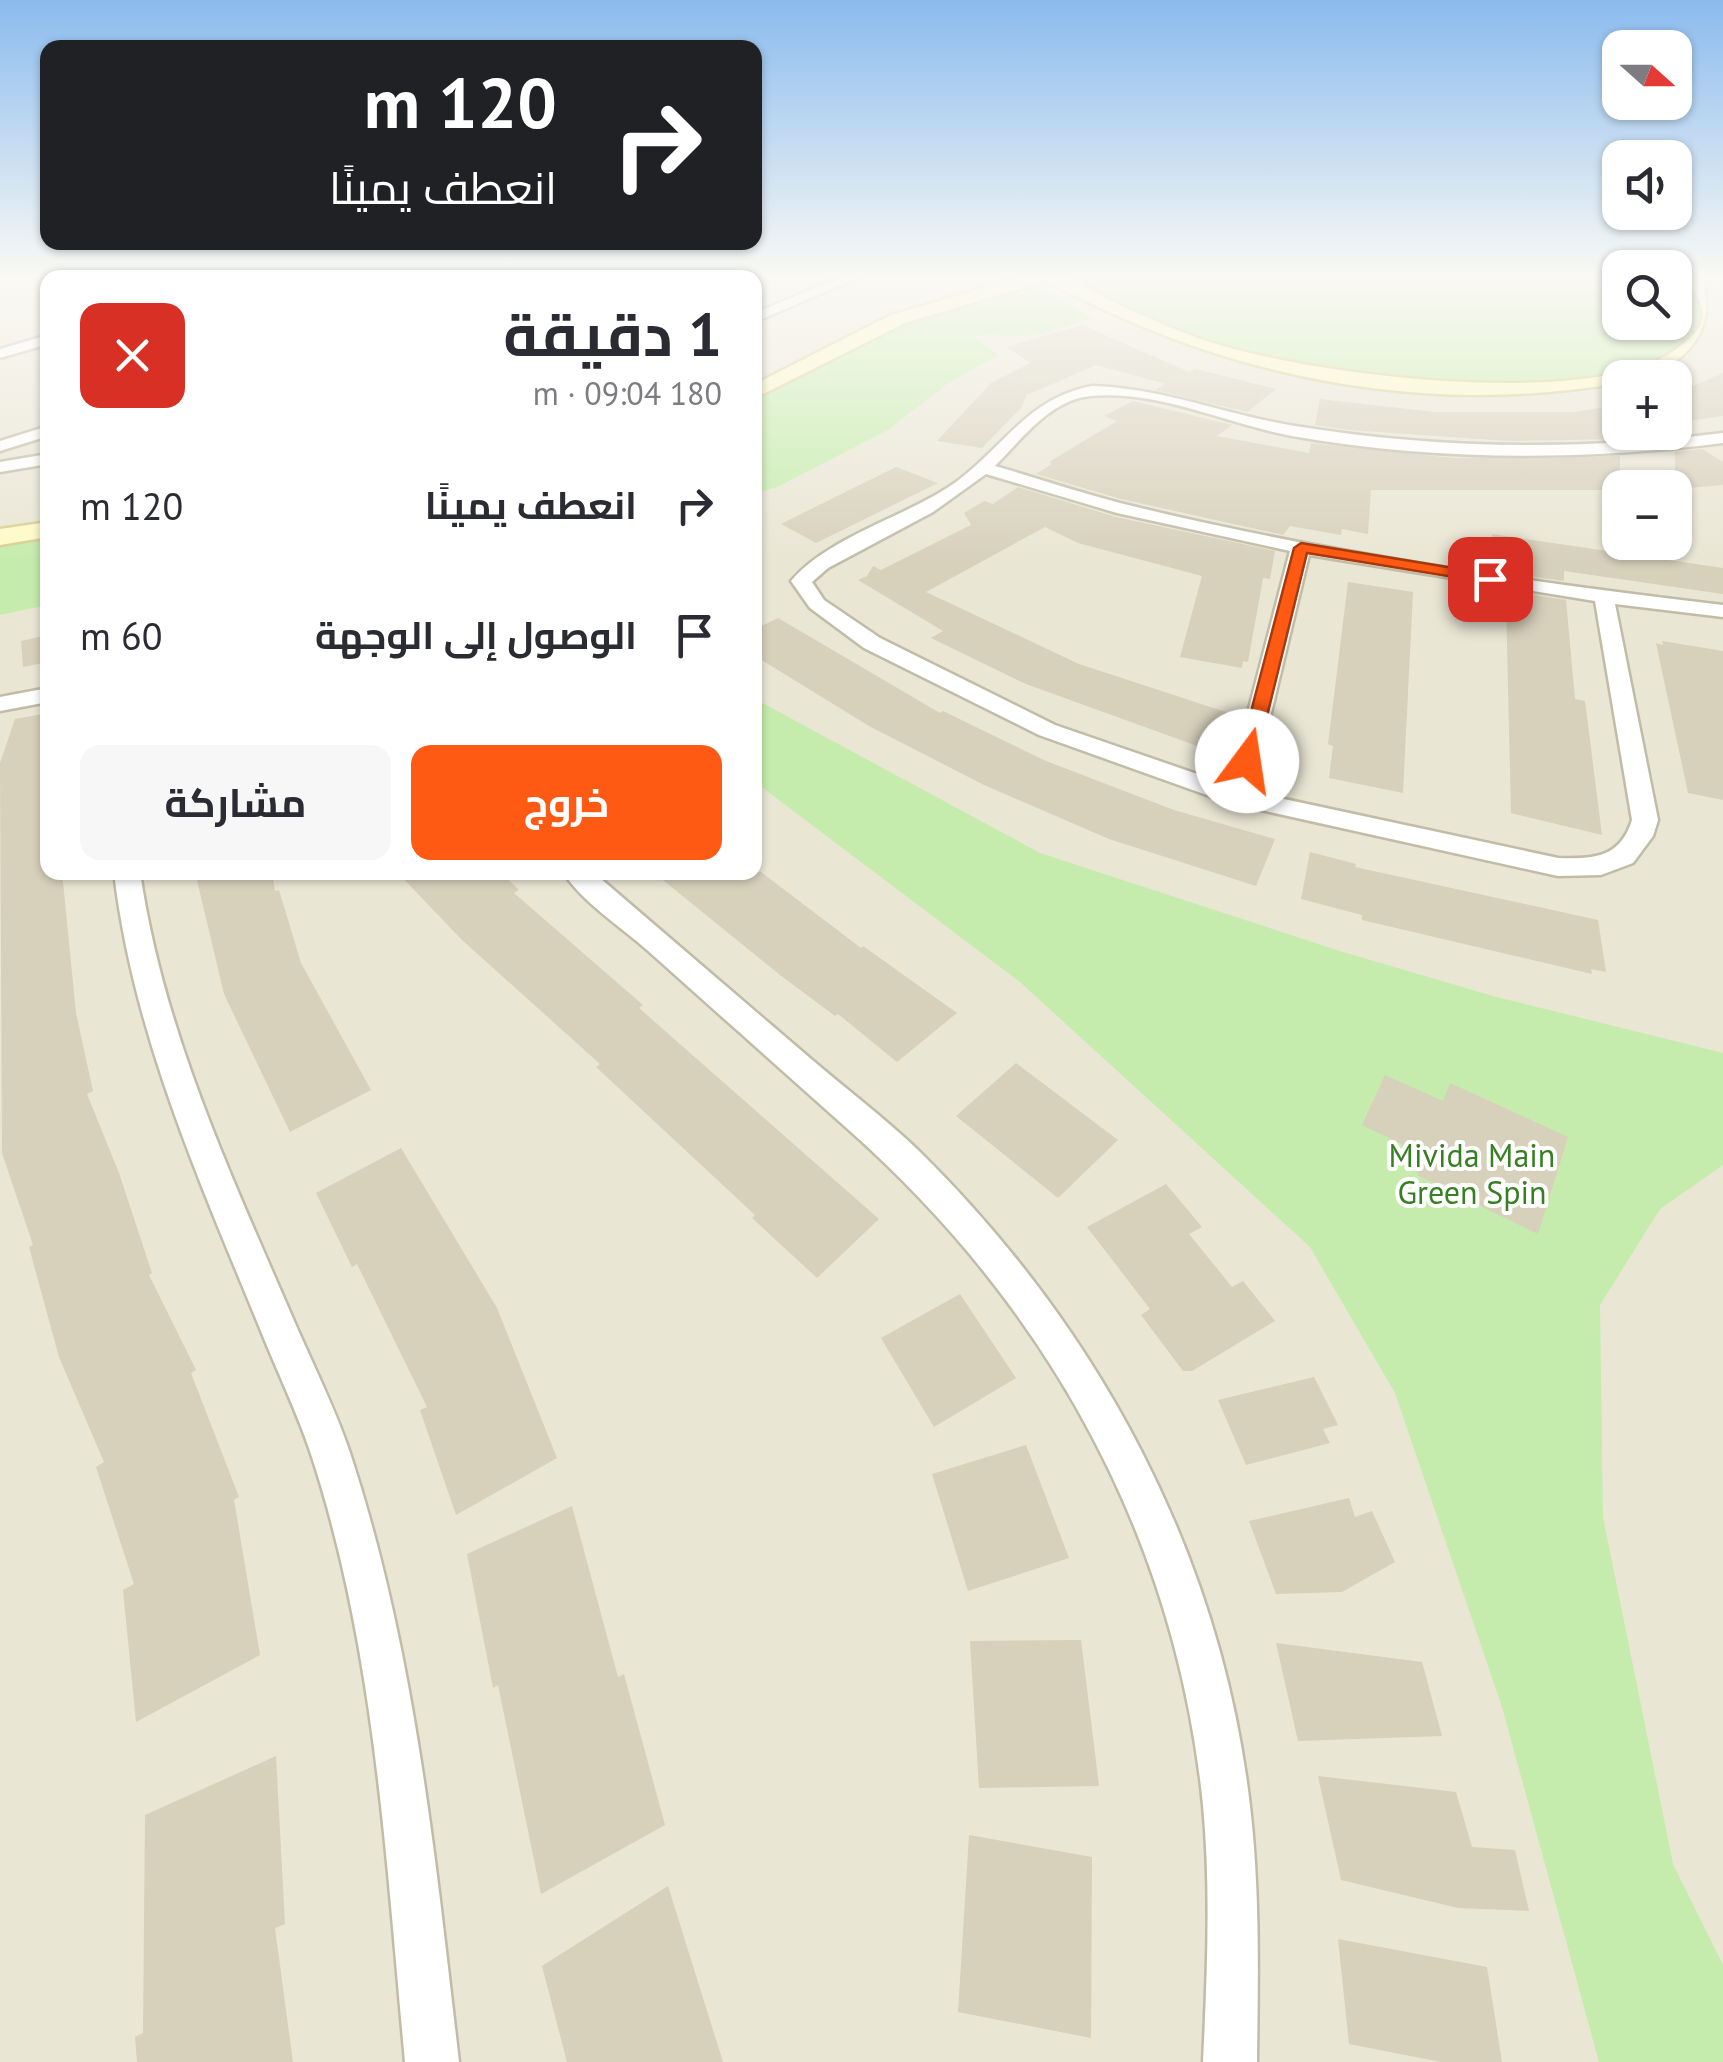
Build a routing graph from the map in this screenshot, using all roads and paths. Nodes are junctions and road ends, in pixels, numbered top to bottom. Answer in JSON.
{"nodes":[{"id":1,"x":790,"y":370,"type":"edge"},
{"id":2,"x":1264,"y":370,"type":"edge"},
{"id":3,"x":1305,"y":370,"type":"edge"},
{"id":4,"x":1633,"y":370,"type":"edge"},
{"id":5,"x":762,"y":384,"type":"edge"},
{"id":6,"x":1602,"y":388,"type":"edge"},
{"id":7,"x":40,"y":434,"type":"edge"},
{"id":8,"x":1723,"y":438,"type":"edge"},
{"id":9,"x":0,"y":446,"type":"edge"},
{"id":10,"x":40,"y":460,"type":"edge"},
{"id":11,"x":0,"y":467,"type":"edge"},
{"id":12,"x":984,"y":468,"type":"junction"},
{"id":13,"x":40,"y":516,"type":"edge"},
{"id":14,"x":0,"y":523,"type":"edge"},
{"id":15,"x":40,"y":530,"type":"edge"},
{"id":16,"x":0,"y":537,"type":"edge"},
{"id":17,"x":1301,"y":548,"type":"junction"},
{"id":18,"x":1604,"y":598,"type":"junction"},
{"id":19,"x":1723,"y":612,"type":"edge"},
{"id":20,"x":40,"y":696,"type":"edge"},
{"id":21,"x":0,"y":704,"type":"edge"},
{"id":22,"x":1238,"y":797,"type":"junction"},
{"id":23,"x":128,"y":880,"type":"edge"},
{"id":24,"x":585,"y":880,"type":"edge"},
{"id":25,"x":432,"y":2062,"type":"edge"},
{"id":26,"x":1230,"y":2062,"type":"edge"}],
"edges":[{"from":1,"to":5,"type":"street"},
{"from":2,"to":6,"type":"street"},
{"from":3,"to":4,"type":"street"},
{"from":7,"to":9,"type":"street"},
{"from":8,"to":12,"type":"street"},
{"from":10,"to":11,"type":"street"},
{"from":12,"to":17,"type":"street"},
{"from":12,"to":22,"type":"street"},
{"from":13,"to":14,"type":"street"},
{"from":15,"to":16,"type":"street"},
{"from":17,"to":18,"type":"street"},
{"from":17,"to":22,"type":"street"},
{"from":18,"to":19,"type":"street"},
{"from":18,"to":22,"type":"street"},
{"from":20,"to":21,"type":"street"},
{"from":23,"to":25,"type":"street"},
{"from":24,"to":26,"type":"street"}]}
